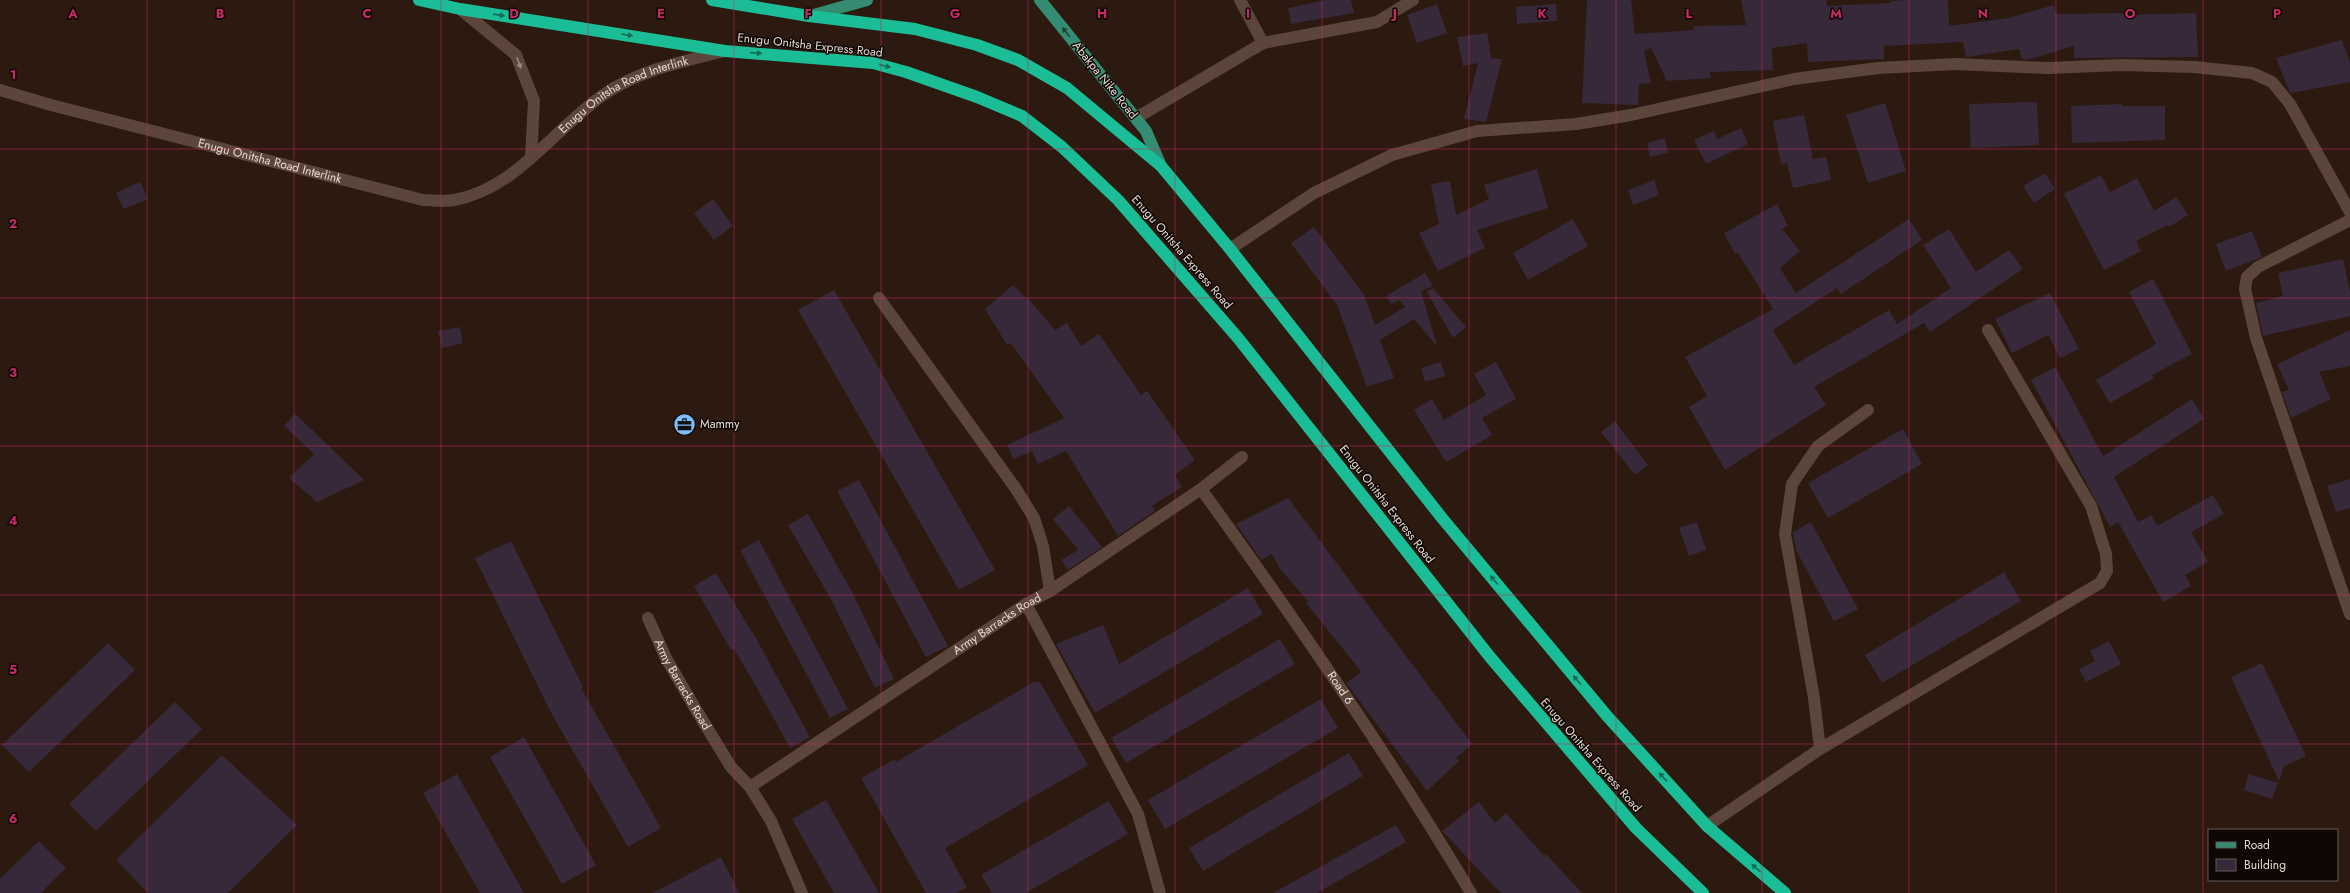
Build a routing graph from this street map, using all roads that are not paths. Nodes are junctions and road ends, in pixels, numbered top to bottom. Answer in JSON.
{"nodes":[{"id":1,"x":419,"y":0,"type":"edge"},
{"id":2,"x":712,"y":0,"type":"edge"},
{"id":3,"x":867,"y":0,"type":"edge"},
{"id":4,"x":1040,"y":0,"type":"edge"},
{"id":5,"x":1240,"y":0,"type":"edge"},
{"id":6,"x":1414,"y":0,"type":"edge"},
{"id":7,"x":460,"y":10,"type":"junction"},
{"id":8,"x":809,"y":16,"type":"junction"},
{"id":9,"x":1263,"y":43,"type":"junction"},
{"id":10,"x":725,"y":51,"type":"junction"},
{"id":11,"x":0,"y":90,"type":"edge"},
{"id":12,"x":1136,"y":118,"type":"junction"},
{"id":13,"x":531,"y":157,"type":"junction"},
{"id":14,"x":1161,"y":166,"type":"junction"},
{"id":15,"x":2350,"y":212,"type":"edge"},
{"id":16,"x":2350,"y":220,"type":"edge"},
{"id":17,"x":1230,"y":249,"type":"junction"},
{"id":18,"x":879,"y":298,"type":"dead end"},
{"id":19,"x":1988,"y":330,"type":"dead end"},
{"id":20,"x":1868,"y":410,"type":"dead end"},
{"id":21,"x":1242,"y":457,"type":"dead end"},
{"id":22,"x":1201,"y":489,"type":"junction"},
{"id":23,"x":1050,"y":591,"type":"junction"},
{"id":24,"x":1026,"y":604,"type":"junction"},
{"id":25,"x":2350,"y":614,"type":"edge"},
{"id":26,"x":648,"y":618,"type":"dead end"},
{"id":27,"x":1820,"y":749,"type":"junction"},
{"id":28,"x":750,"y":787,"type":"junction"},
{"id":29,"x":1707,"y":826,"type":"junction"},
{"id":30,"x":802,"y":893,"type":"edge"},
{"id":31,"x":1160,"y":893,"type":"edge"},
{"id":32,"x":1471,"y":893,"type":"edge"},
{"id":33,"x":1703,"y":893,"type":"edge"},
{"id":34,"x":1786,"y":893,"type":"edge"}],
"edges":[{"from":1,"to":7,"type":"highway","name":"Enugu Onitsha Express Road"},
{"from":2,"to":8,"type":"highway"},
{"from":3,"to":8,"type":"main road"},
{"from":12,"to":4,"type":"main road","name":"Abakpa Nike Road","one_way":true},
{"from":5,"to":9,"type":"street"},
{"from":6,"to":9,"type":"street"},
{"from":7,"to":10,"type":"highway","name":"Enugu Onitsha Express Road","one_way":true},
{"from":7,"to":13,"type":"street","one_way":true},
{"from":8,"to":14,"type":"highway"},
{"from":9,"to":12,"type":"street"},
{"from":10,"to":13,"type":"street","name":"Enugu Onitsha Road Interlink"},
{"from":10,"to":33,"type":"highway","name":"Enugu Onitsha Express Road","one_way":true},
{"from":11,"to":13,"type":"street","name":"Enugu Onitsha Road Interlink"},
{"from":12,"to":14,"type":"main road","name":"Abakpa Nike Road"},
{"from":14,"to":17,"type":"highway"},
{"from":15,"to":17,"type":"street"},
{"from":16,"to":25,"type":"street"},
{"from":29,"to":17,"type":"highway","one_way":true},
{"from":18,"to":23,"type":"street"},
{"from":19,"to":27,"type":"street"},
{"from":20,"to":27,"type":"street"},
{"from":21,"to":22,"type":"street","name":"Army Barracks Road"},
{"from":22,"to":23,"type":"street","name":"Army Barracks Road"},
{"from":22,"to":32,"type":"street","name":"Road 6"},
{"from":23,"to":24,"type":"street","name":"Army Barracks Road"},
{"from":24,"to":28,"type":"street","name":"Army Barracks Road"},
{"from":24,"to":31,"type":"street"},
{"from":26,"to":28,"type":"street","name":"Army Barracks Road"},
{"from":27,"to":29,"type":"street"},
{"from":28,"to":30,"type":"street","name":"Army Barracks Road"},
{"from":34,"to":29,"type":"highway","one_way":true}]}
